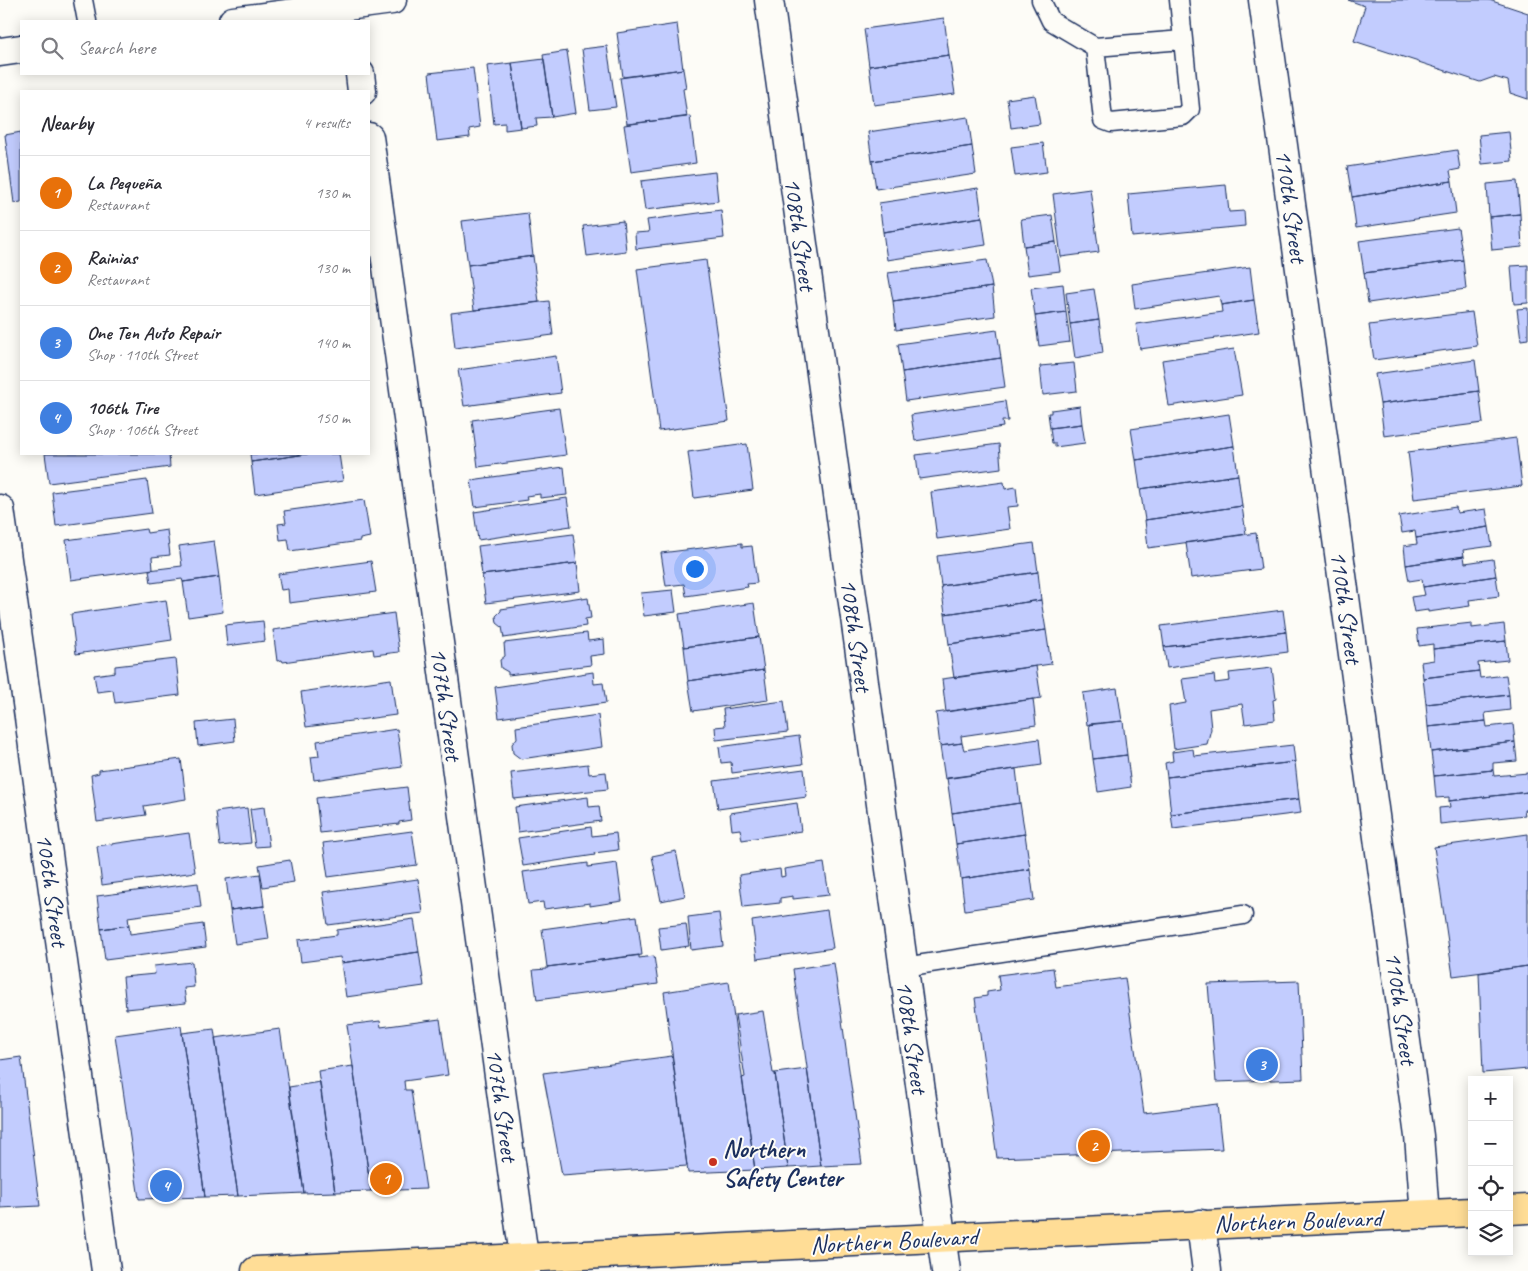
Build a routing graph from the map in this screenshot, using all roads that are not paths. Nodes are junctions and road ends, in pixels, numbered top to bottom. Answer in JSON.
{"nodes":[{"id":1,"x":83,"y":0,"type":"edge"},
{"id":2,"x":392,"y":0,"type":"edge"},
{"id":3,"x":769,"y":0,"type":"edge"},
{"id":4,"x":1041,"y":0,"type":"edge"},
{"id":5,"x":1179,"y":0,"type":"edge"},
{"id":6,"x":1263,"y":0,"type":"edge"},
{"id":7,"x":351,"y":9,"type":"edge"},
{"id":8,"x":87,"y":20,"type":"edge"},
{"id":9,"x":243,"y":20,"type":"edge"},
{"id":10,"x":1183,"y":40,"type":"junction"},
{"id":11,"x":1095,"y":47,"type":"junction"},
{"id":12,"x":20,"y":49,"type":"edge"},
{"id":13,"x":0,"y":52,"type":"edge"},
{"id":14,"x":360,"y":75,"type":"edge"},
{"id":15,"x":362,"y":90,"type":"edge"},
{"id":16,"x":370,"y":144,"type":"edge"},
{"id":17,"x":0,"y":509,"type":"edge"},
{"id":18,"x":1243,"y":915,"type":"dead end"},
{"id":19,"x":904,"y":967,"type":"junction"},
{"id":20,"x":1528,"y":1209,"type":"edge"},
{"id":21,"x":1513,"y":1210,"type":"edge"},
{"id":22,"x":1468,"y":1212,"type":"edge"},
{"id":23,"x":1425,"y":1215,"type":"junction"},
{"id":24,"x":1201,"y":1224,"type":"junction"},
{"id":25,"x":941,"y":1238,"type":"junction"},
{"id":26,"x":525,"y":1264,"type":"edge"},
{"id":27,"x":106,"y":1271,"type":"edge"},
{"id":28,"x":256,"y":1271,"type":"edge"},
{"id":29,"x":946,"y":1271,"type":"edge"},
{"id":30,"x":1207,"y":1271,"type":"edge"}],
"edges":[{"from":1,"to":8,"type":"lane"},
{"from":2,"to":7,"type":"street"},
{"from":3,"to":19,"type":"street","name":"108th Street"},
{"from":4,"to":11,"type":"lane"},
{"from":5,"to":10,"type":"lane"},
{"from":6,"to":23,"type":"street","name":"110th Street"},
{"from":7,"to":9,"type":"street"},
{"from":10,"to":11,"type":"lane"},
{"from":10,"to":11,"type":"lane"},
{"from":12,"to":13,"type":"street"},
{"from":14,"to":15,"type":"street"},
{"from":16,"to":26,"type":"street","name":"107th Street"},
{"from":17,"to":27,"type":"street","name":"106th Street"},
{"from":18,"to":19,"type":"lane"},
{"from":19,"to":25,"type":"street","name":"108th Street"},
{"from":20,"to":21,"type":"main road"},
{"from":22,"to":23,"type":"main road","name":"Northern Boulevard"},
{"from":23,"to":24,"type":"main road","name":"Northern Boulevard"},
{"from":24,"to":25,"type":"main road","name":"Northern Boulevard"},
{"from":24,"to":30,"type":"street"},
{"from":25,"to":26,"type":"main road","name":"Northern Boulevard"},
{"from":25,"to":29,"type":"street","name":"108th Street"},
{"from":26,"to":28,"type":"main road","name":"Northern Boulevard"}]}
